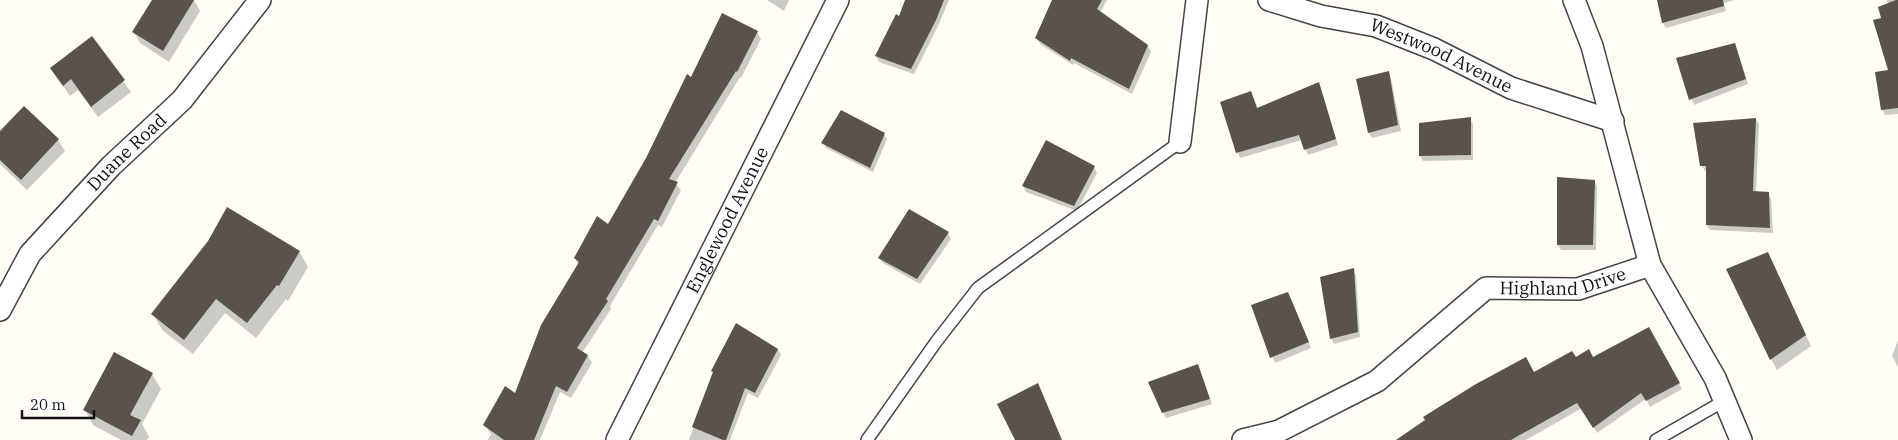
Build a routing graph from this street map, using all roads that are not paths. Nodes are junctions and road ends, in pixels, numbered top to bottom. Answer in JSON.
{"nodes":[{"id":1,"x":260,"y":0,"type":"edge"},
{"id":2,"x":838,"y":0,"type":"edge"},
{"id":3,"x":1197,"y":0,"type":"edge"},
{"id":4,"x":1269,"y":0,"type":"edge"},
{"id":5,"x":1574,"y":0,"type":"edge"},
{"id":6,"x":1613,"y":120,"type":"junction"},
{"id":7,"x":1180,"y":142,"type":"joint"},
{"id":8,"x":1650,"y":265,"type":"junction"},
{"id":9,"x":0,"y":310,"type":"edge"},
{"id":10,"x":1724,"y":402,"type":"junction"},
{"id":11,"x":617,"y":440,"type":"edge"},
{"id":12,"x":867,"y":440,"type":"edge"},
{"id":13,"x":1243,"y":440,"type":"edge"},
{"id":14,"x":1656,"y":440,"type":"edge"},
{"id":15,"x":1741,"y":440,"type":"edge"}],
"edges":[{"from":1,"to":9,"type":"street","name":"Duane Road"},
{"from":2,"to":11,"type":"street","name":"Englewood Avenue"},
{"from":3,"to":7,"type":"street"},
{"from":4,"to":6,"type":"street","name":"Westwood Avenue"},
{"from":5,"to":6,"type":"street","name":"Highland Drive"},
{"from":6,"to":8,"type":"street","name":"Highland Drive"},
{"from":7,"to":12,"type":"lane"},
{"from":8,"to":10,"type":"street"},
{"from":8,"to":13,"type":"street","name":"Highland Drive"},
{"from":10,"to":14,"type":"lane"},
{"from":10,"to":15,"type":"street"}]}
